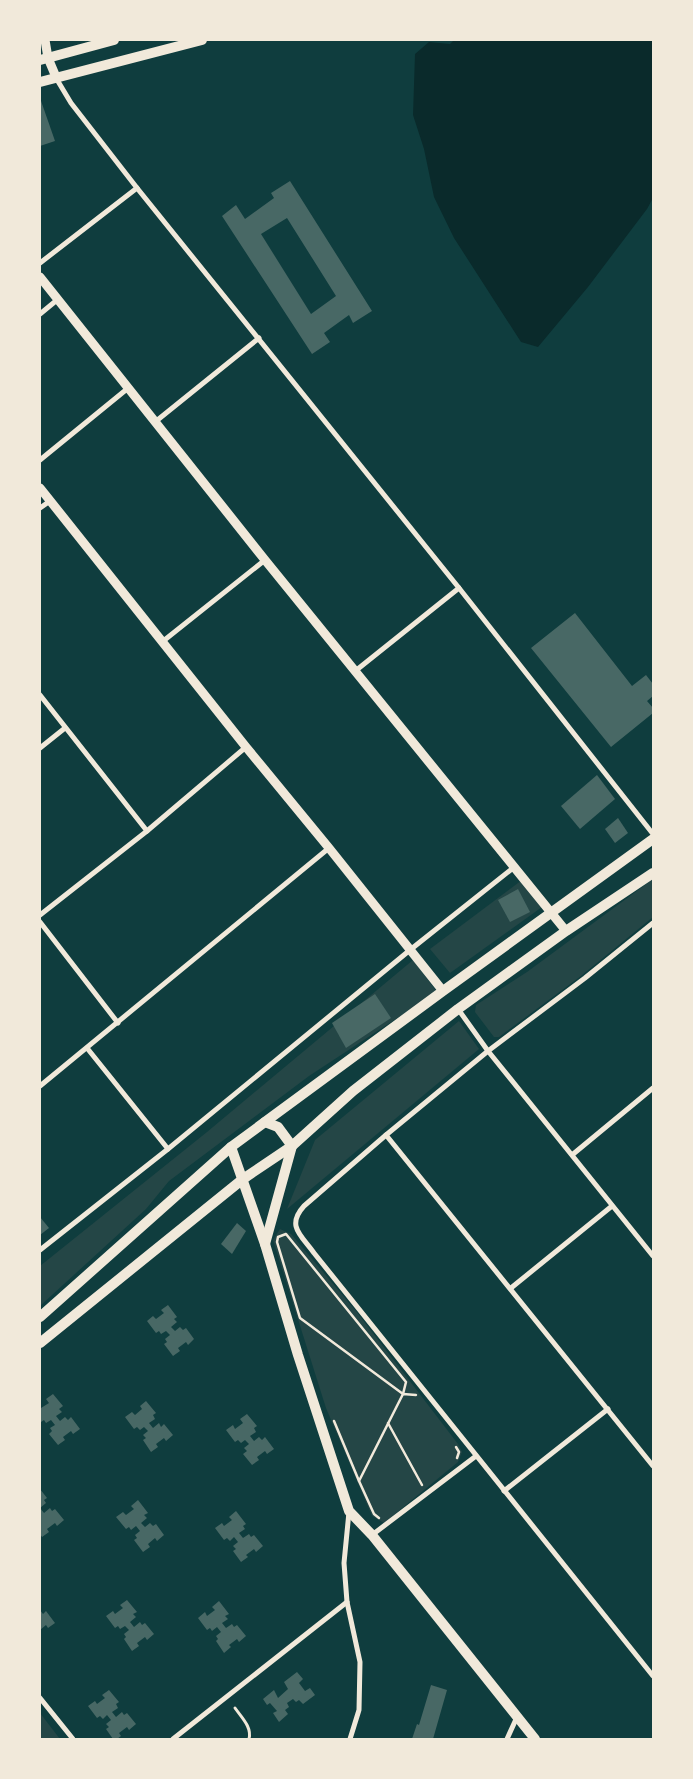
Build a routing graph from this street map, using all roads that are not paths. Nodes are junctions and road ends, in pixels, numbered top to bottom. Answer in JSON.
{"nodes":[{"id":1,"x":45,"y":40,"type":"edge"},
{"id":2,"x":114,"y":40,"type":"edge"},
{"id":3,"x":202,"y":40,"type":"edge"},
{"id":4,"x":44,"y":59,"type":"edge"},
{"id":5,"x":56,"y":77,"type":"junction"},
{"id":6,"x":40,"y":82,"type":"edge"},
{"id":7,"x":136,"y":188,"type":"junction"},
{"id":8,"x":40,"y":263,"type":"edge"},
{"id":9,"x":40,"y":277,"type":"edge"},
{"id":10,"x":57,"y":300,"type":"junction"},
{"id":11,"x":40,"y":314,"type":"edge"},
{"id":12,"x":259,"y":338,"type":"junction"},
{"id":13,"x":127,"y":389,"type":"junction"},
{"id":14,"x":154,"y":422,"type":"junction"},
{"id":15,"x":40,"y":460,"type":"edge"},
{"id":16,"x":40,"y":488,"type":"edge"},
{"id":17,"x":50,"y":501,"type":"junction"},
{"id":18,"x":40,"y":508,"type":"edge"},
{"id":19,"x":264,"y":560,"type":"junction"},
{"id":20,"x":459,"y":588,"type":"junction"},
{"id":21,"x":162,"y":642,"type":"junction"},
{"id":22,"x":354,"y":672,"type":"junction"},
{"id":23,"x":40,"y":695,"type":"edge"},
{"id":24,"x":65,"y":728,"type":"junction"},
{"id":25,"x":246,"y":747,"type":"junction"},
{"id":26,"x":40,"y":748,"type":"edge"},
{"id":27,"x":147,"y":831,"type":"junction"},
{"id":28,"x":653,"y":834,"type":"edge"},
{"id":29,"x":653,"y":839,"type":"edge"},
{"id":30,"x":329,"y":848,"type":"junction"},
{"id":31,"x":513,"y":868,"type":"junction"},
{"id":32,"x":653,"y":873,"type":"edge"},
{"id":33,"x":550,"y":913,"type":"junction"},
{"id":34,"x":40,"y":916,"type":"edge"},
{"id":35,"x":40,"y":922,"type":"edge"},
{"id":36,"x":653,"y":923,"type":"edge"},
{"id":37,"x":566,"y":932,"type":"junction"},
{"id":38,"x":410,"y":950,"type":"junction"},
{"id":39,"x":443,"y":991,"type":"junction"},
{"id":40,"x":458,"y":1009,"type":"junction"},
{"id":41,"x":118,"y":1022,"type":"junction"},
{"id":42,"x":87,"y":1048,"type":"junction"},
{"id":43,"x":488,"y":1051,"type":"junction"},
{"id":44,"x":40,"y":1086,"type":"edge"},
{"id":45,"x":653,"y":1088,"type":"edge"},
{"id":46,"x":265,"y":1122,"type":"junction"},
{"id":47,"x":386,"y":1135,"type":"junction"},
{"id":48,"x":292,"y":1146,"type":"junction"},
{"id":49,"x":232,"y":1147,"type":"junction"},
{"id":50,"x":168,"y":1149,"type":"junction"},
{"id":51,"x":572,"y":1155,"type":"junction"},
{"id":52,"x":243,"y":1178,"type":"junction"},
{"id":53,"x":612,"y":1206,"type":"junction"},
{"id":54,"x":265,"y":1244,"type":"junction"},
{"id":55,"x":40,"y":1250,"type":"edge"},
{"id":56,"x":653,"y":1256,"type":"edge"},
{"id":57,"x":511,"y":1288,"type":"junction"},
{"id":58,"x":40,"y":1317,"type":"edge"},
{"id":59,"x":40,"y":1343,"type":"edge"},
{"id":60,"x":608,"y":1409,"type":"junction"},
{"id":61,"x":476,"y":1456,"type":"junction"},
{"id":62,"x":653,"y":1466,"type":"edge"},
{"id":63,"x":504,"y":1490,"type":"junction"},
{"id":64,"x":349,"y":1511,"type":"junction"},
{"id":65,"x":372,"y":1535,"type":"junction"},
{"id":66,"x":348,"y":1602,"type":"junction"},
{"id":67,"x":653,"y":1676,"type":"edge"},
{"id":68,"x":40,"y":1698,"type":"edge"},
{"id":69,"x":235,"y":1708,"type":"dead end"},
{"id":70,"x":517,"y":1717,"type":"junction"},
{"id":71,"x":73,"y":1739,"type":"edge"},
{"id":72,"x":173,"y":1739,"type":"edge"},
{"id":73,"x":249,"y":1739,"type":"edge"},
{"id":74,"x":350,"y":1739,"type":"edge"},
{"id":75,"x":507,"y":1739,"type":"edge"},
{"id":76,"x":535,"y":1739,"type":"edge"}],
"edges":[{"from":1,"to":4,"type":"street"},
{"from":2,"to":4,"type":"main road"},
{"from":3,"to":5,"type":"main road"},
{"from":4,"to":5,"type":"street"},
{"from":5,"to":6,"type":"main road"},
{"from":5,"to":7,"type":"street"},
{"from":7,"to":8,"type":"street"},
{"from":7,"to":12,"type":"street"},
{"from":9,"to":10,"type":"street"},
{"from":10,"to":11,"type":"street"},
{"from":10,"to":13,"type":"street"},
{"from":12,"to":14,"type":"street"},
{"from":12,"to":20,"type":"street"},
{"from":13,"to":14,"type":"street"},
{"from":13,"to":15,"type":"street"},
{"from":14,"to":19,"type":"street"},
{"from":16,"to":17,"type":"street"},
{"from":17,"to":18,"type":"street"},
{"from":17,"to":21,"type":"street"},
{"from":19,"to":21,"type":"street"},
{"from":19,"to":22,"type":"street"},
{"from":20,"to":22,"type":"street"},
{"from":20,"to":28,"type":"street"},
{"from":21,"to":25,"type":"street"},
{"from":22,"to":31,"type":"street"},
{"from":23,"to":24,"type":"street"},
{"from":24,"to":26,"type":"street"},
{"from":24,"to":27,"type":"street"},
{"from":25,"to":27,"type":"street"},
{"from":25,"to":30,"type":"street"},
{"from":27,"to":34,"type":"street"},
{"from":29,"to":33,"type":"main road"},
{"from":30,"to":38,"type":"street"},
{"from":30,"to":41,"type":"street"},
{"from":31,"to":33,"type":"street"},
{"from":31,"to":38,"type":"street"},
{"from":32,"to":37,"type":"main road"},
{"from":33,"to":37,"type":"street"},
{"from":33,"to":39,"type":"main road"},
{"from":35,"to":41,"type":"street"},
{"from":36,"to":43,"type":"street"},
{"from":37,"to":40,"type":"main road"},
{"from":38,"to":39,"type":"street"},
{"from":38,"to":50,"type":"street"},
{"from":39,"to":46,"type":"main road"},
{"from":40,"to":43,"type":"street"},
{"from":40,"to":48,"type":"main road"},
{"from":41,"to":42,"type":"street"},
{"from":42,"to":44,"type":"street"},
{"from":42,"to":50,"type":"street"},
{"from":43,"to":47,"type":"street"},
{"from":43,"to":51,"type":"street"},
{"from":45,"to":51,"type":"street"},
{"from":46,"to":48,"type":"main road"},
{"from":46,"to":49,"type":"main road"},
{"from":47,"to":57,"type":"street"},
{"from":47,"to":61,"type":"street"},
{"from":48,"to":52,"type":"main road"},
{"from":48,"to":54,"type":"main road"},
{"from":49,"to":52,"type":"main road"},
{"from":49,"to":58,"type":"main road"},
{"from":50,"to":55,"type":"street"},
{"from":51,"to":53,"type":"street"},
{"from":52,"to":54,"type":"main road"},
{"from":52,"to":59,"type":"main road"},
{"from":53,"to":56,"type":"street"},
{"from":53,"to":57,"type":"street"},
{"from":54,"to":64,"type":"main road"},
{"from":57,"to":60,"type":"street"},
{"from":60,"to":62,"type":"street"},
{"from":60,"to":63,"type":"street"},
{"from":61,"to":63,"type":"street"},
{"from":61,"to":65,"type":"street"},
{"from":63,"to":67,"type":"street"},
{"from":64,"to":65,"type":"main road"},
{"from":64,"to":66,"type":"street"},
{"from":65,"to":70,"type":"main road"},
{"from":66,"to":72,"type":"street"},
{"from":66,"to":74,"type":"street"},
{"from":68,"to":71,"type":"street"},
{"from":69,"to":73,"type":"lane"},
{"from":70,"to":75,"type":"street"},
{"from":70,"to":76,"type":"main road"}]}
